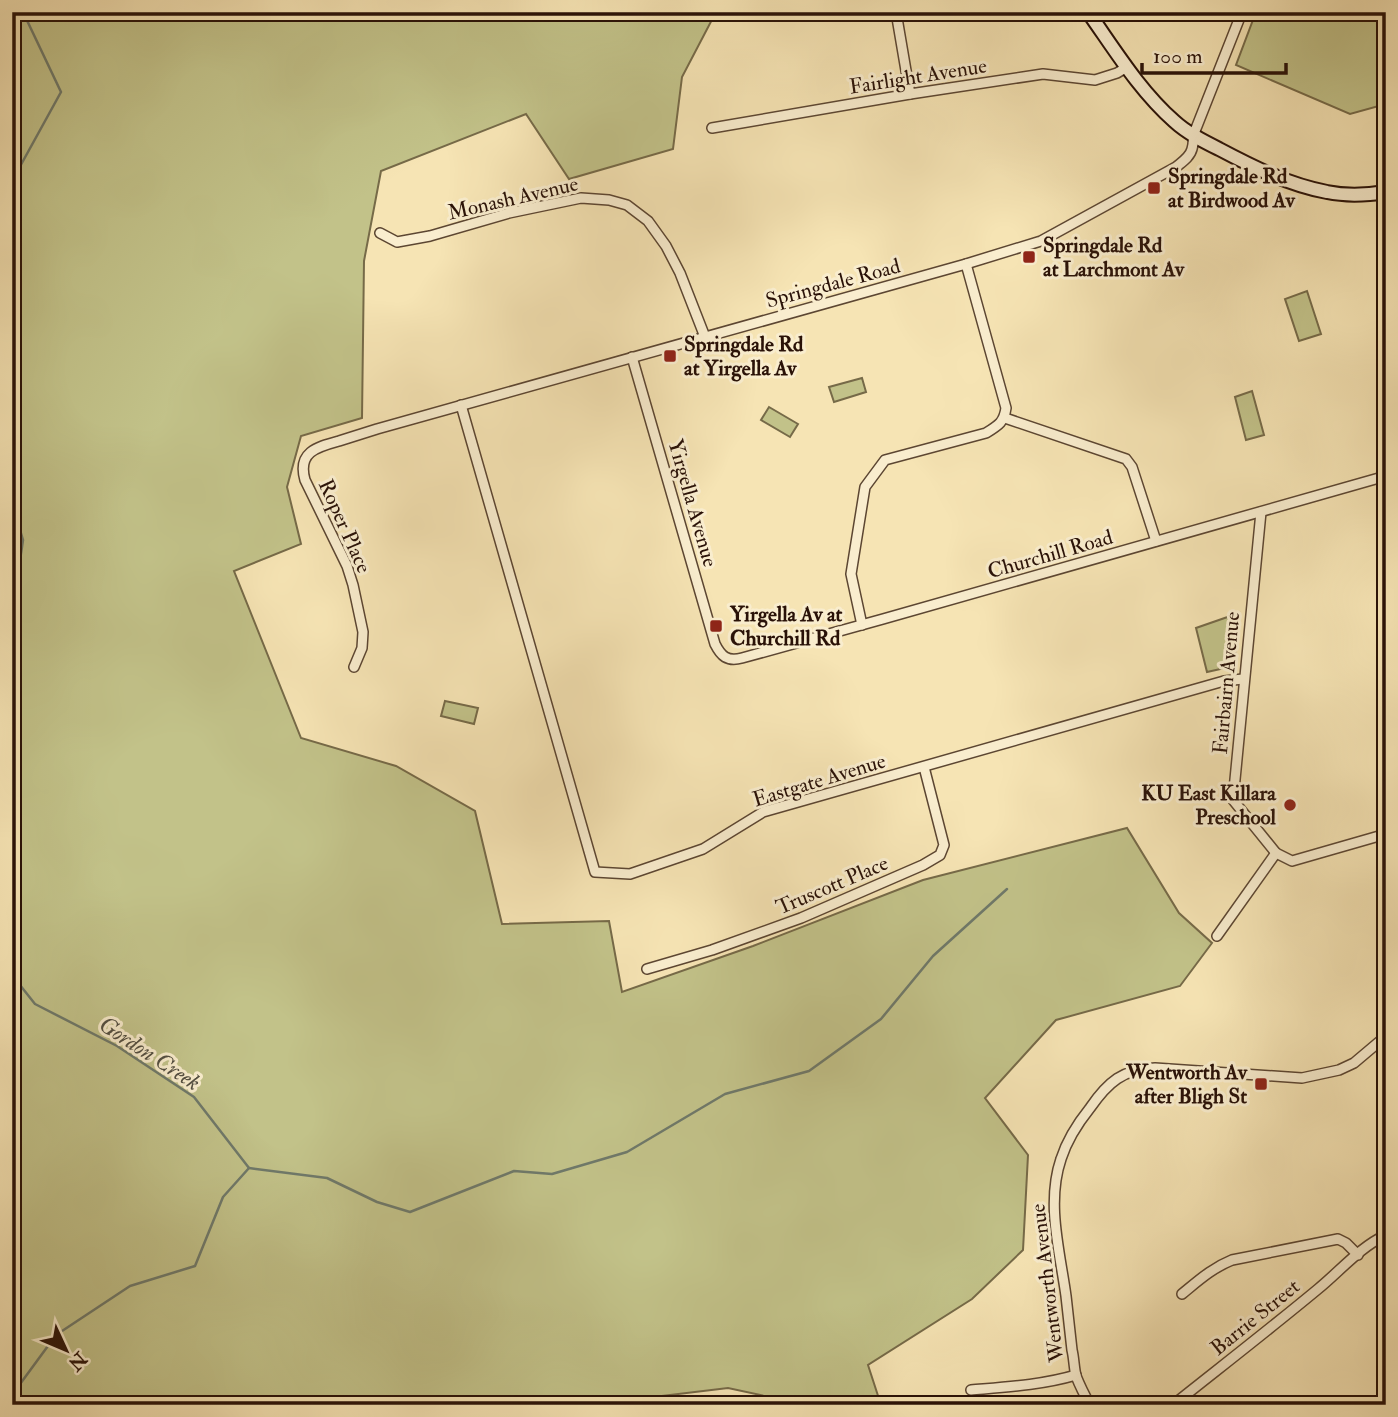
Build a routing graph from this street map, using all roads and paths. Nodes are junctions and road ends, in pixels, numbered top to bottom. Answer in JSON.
{"nodes":[{"id":1,"x":896,"y":12,"type":"edge"},
{"id":2,"x":1088,"y":12,"type":"edge"},
{"id":3,"x":1242,"y":12,"type":"edge"},
{"id":4,"x":1127,"y":67,"type":"junction"},
{"id":5,"x":910,"y":94,"type":"junction"},
{"id":6,"x":712,"y":128,"type":"dead end"},
{"id":7,"x":1192,"y":135,"type":"junction"},
{"id":8,"x":1386,"y":192,"type":"edge"},
{"id":9,"x":380,"y":233,"type":"dead end"},
{"id":10,"x":966,"y":264,"type":"junction"},
{"id":11,"x":705,"y":337,"type":"junction"},
{"id":12,"x":632,"y":357,"type":"junction"},
{"id":13,"x":461,"y":405,"type":"junction"},
{"id":14,"x":1005,"y":418,"type":"junction"},
{"id":15,"x":321,"y":446,"type":"joint"},
{"id":16,"x":1386,"y":476,"type":"edge"},
{"id":17,"x":1261,"y":512,"type":"junction"},
{"id":18,"x":1156,"y":541,"type":"junction"},
{"id":19,"x":862,"y":625,"type":"junction"},
{"id":20,"x":723,"y":657,"type":"joint"},
{"id":21,"x":354,"y":667,"type":"dead end"},
{"id":22,"x":1243,"y":679,"type":"junction"},
{"id":23,"x":924,"y":767,"type":"junction"},
{"id":24,"x":1386,"y":833,"type":"edge"},
{"id":25,"x":1276,"y":853,"type":"junction"},
{"id":26,"x":1217,"y":936,"type":"dead end"},
{"id":27,"x":647,"y":970,"type":"dead end"},
{"id":28,"x":1386,"y":1036,"type":"edge"},
{"id":29,"x":1386,"y":1235,"type":"edge"},
{"id":30,"x":1358,"y":1255,"type":"junction"},
{"id":31,"x":1182,"y":1294,"type":"dead end"},
{"id":32,"x":1076,"y":1375,"type":"junction"},
{"id":33,"x":971,"y":1390,"type":"dead end"},
{"id":34,"x":1090,"y":1405,"type":"edge"},
{"id":35,"x":1174,"y":1405,"type":"edge"}],
"edges":[{"from":1,"to":5,"type":"street"},
{"from":2,"to":4,"type":"main road"},
{"from":3,"to":7,"type":"street","name":"Springdale Road"},
{"from":4,"to":5,"type":"street","name":"Fairlight Avenue"},
{"from":4,"to":7,"type":"main road"},
{"from":5,"to":6,"type":"street","name":"Fairlight Avenue"},
{"from":7,"to":8,"type":"main road"},
{"from":7,"to":10,"type":"street","name":"Springdale Road"},
{"from":9,"to":11,"type":"street","name":"Monash Avenue"},
{"from":10,"to":11,"type":"street","name":"Springdale Road"},
{"from":10,"to":14,"type":"street"},
{"from":11,"to":12,"type":"street","name":"Springdale Road"},
{"from":12,"to":13,"type":"street","name":"Springdale Road"},
{"from":12,"to":20,"type":"street","name":"Yirgella Avenue"},
{"from":13,"to":15,"type":"street","name":"Springdale Road"},
{"from":13,"to":23,"type":"street","name":"Eastgate Avenue"},
{"from":14,"to":18,"type":"street"},
{"from":14,"to":19,"type":"street"},
{"from":15,"to":21,"type":"street","name":"Roper Place"},
{"from":16,"to":17,"type":"street","name":"Churchill Road"},
{"from":17,"to":18,"type":"street","name":"Churchill Road"},
{"from":17,"to":22,"type":"street","name":"Fairbairn Avenue"},
{"from":18,"to":19,"type":"street","name":"Churchill Road"},
{"from":19,"to":20,"type":"street","name":"Churchill Road"},
{"from":22,"to":23,"type":"street","name":"Eastgate Avenue"},
{"from":22,"to":25,"type":"street","name":"Fairbairn Avenue"},
{"from":23,"to":27,"type":"street","name":"Truscott Place"},
{"from":24,"to":25,"type":"street"},
{"from":25,"to":26,"type":"street"},
{"from":28,"to":32,"type":"street","name":"Wentworth Avenue"},
{"from":29,"to":30,"type":"street","name":"Barrie Street"},
{"from":30,"to":31,"type":"street"},
{"from":30,"to":35,"type":"street","name":"Barrie Street"},
{"from":32,"to":33,"type":"street"},
{"from":32,"to":34,"type":"street","name":"Wentworth Avenue"}]}
